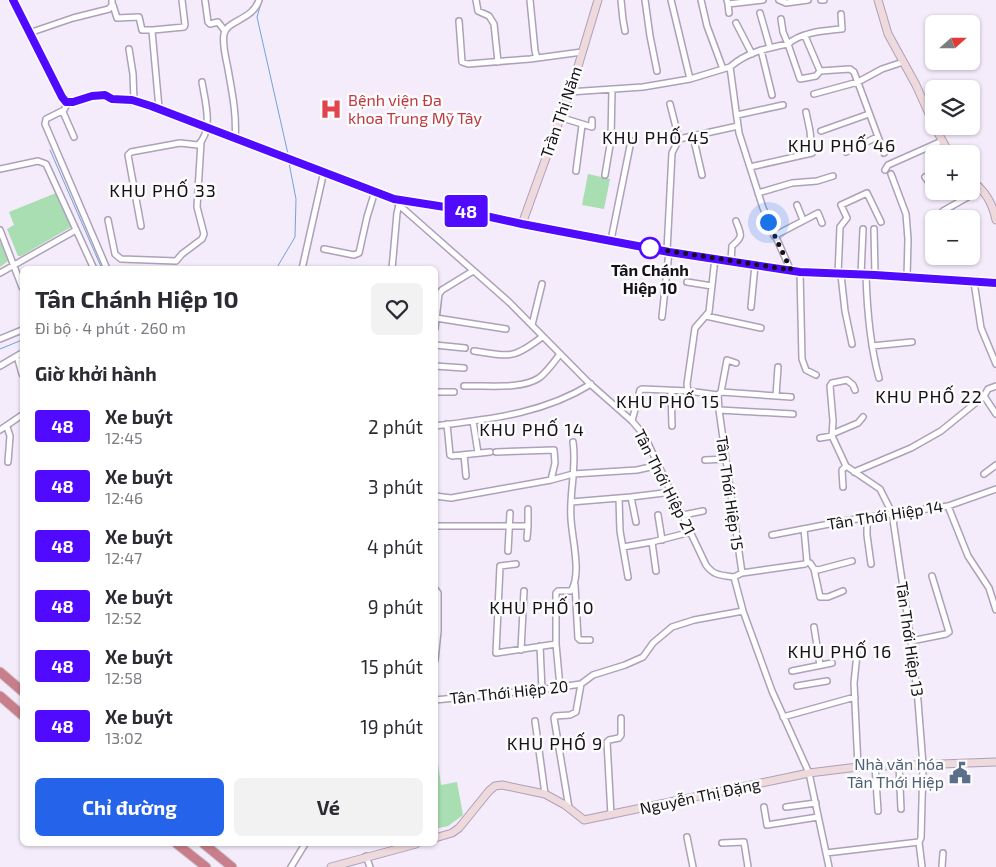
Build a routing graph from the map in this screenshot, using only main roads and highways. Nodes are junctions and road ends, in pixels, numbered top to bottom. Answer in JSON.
{"nodes":[{"id":1,"x":0,"y":672,"type":"edge"},
{"id":2,"x":0,"y":679,"type":"edge"},
{"id":3,"x":20,"y":689,"type":"edge"},
{"id":4,"x":0,"y":690,"type":"edge"},
{"id":5,"x":0,"y":696,"type":"edge"},
{"id":6,"x":20,"y":696,"type":"edge"},
{"id":7,"x":20,"y":707,"type":"edge"},
{"id":8,"x":20,"y":713,"type":"edge"},
{"id":9,"x":178,"y":846,"type":"edge"},
{"id":10,"x":179,"y":846,"type":"edge"},
{"id":11,"x":202,"y":846,"type":"edge"},
{"id":12,"x":206,"y":846,"type":"edge"},
{"id":13,"x":202,"y":867,"type":"edge"},
{"id":14,"x":206,"y":867,"type":"edge"},
{"id":15,"x":227,"y":867,"type":"edge"},
{"id":16,"x":232,"y":867,"type":"edge"}],
"edges":[{"from":1,"to":3,"type":"highway"},
{"from":2,"to":6,"type":"highway"},
{"from":4,"to":7,"type":"highway"},
{"from":5,"to":8,"type":"highway"},
{"from":9,"to":13,"type":"highway"},
{"from":10,"to":14,"type":"highway"},
{"from":11,"to":15,"type":"highway"},
{"from":12,"to":16,"type":"highway"}]}
